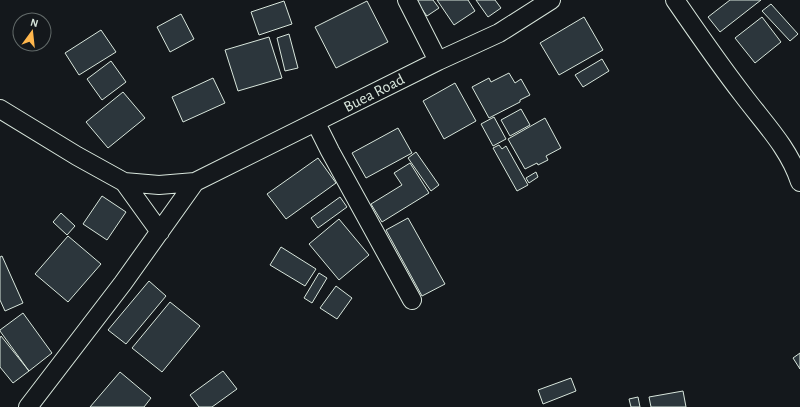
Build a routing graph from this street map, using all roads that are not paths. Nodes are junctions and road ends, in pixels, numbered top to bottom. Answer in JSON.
{"nodes":[{"id":1,"x":407,"y":0,"type":"edge"},
{"id":2,"x":551,"y":0,"type":"edge"},
{"id":3,"x":675,"y":0,"type":"edge"},
{"id":4,"x":438,"y":61,"type":"junction"},
{"id":5,"x":0,"y":109,"type":"edge"},
{"id":6,"x":316,"y":123,"type":"junction"},
{"id":7,"x":124,"y":182,"type":"junction"},
{"id":8,"x":195,"y":182,"type":"junction"},
{"id":9,"x":800,"y":182,"type":"edge"},
{"id":10,"x":160,"y":232,"type":"junction"},
{"id":11,"x":412,"y":300,"type":"dead end"},
{"id":12,"x":28,"y":407,"type":"edge"}],
"edges":[{"from":1,"to":4,"type":"street"},
{"from":2,"to":4,"type":"street","name":"Buea Road"},
{"from":3,"to":9,"type":"street"},
{"from":4,"to":6,"type":"street","name":"Buea Road"},
{"from":5,"to":7,"type":"street"},
{"from":6,"to":8,"type":"street","name":"Buea Road"},
{"from":6,"to":11,"type":"street"},
{"from":7,"to":8,"type":"street"},
{"from":7,"to":10,"type":"street"},
{"from":8,"to":10,"type":"street"},
{"from":10,"to":12,"type":"street"}]}
